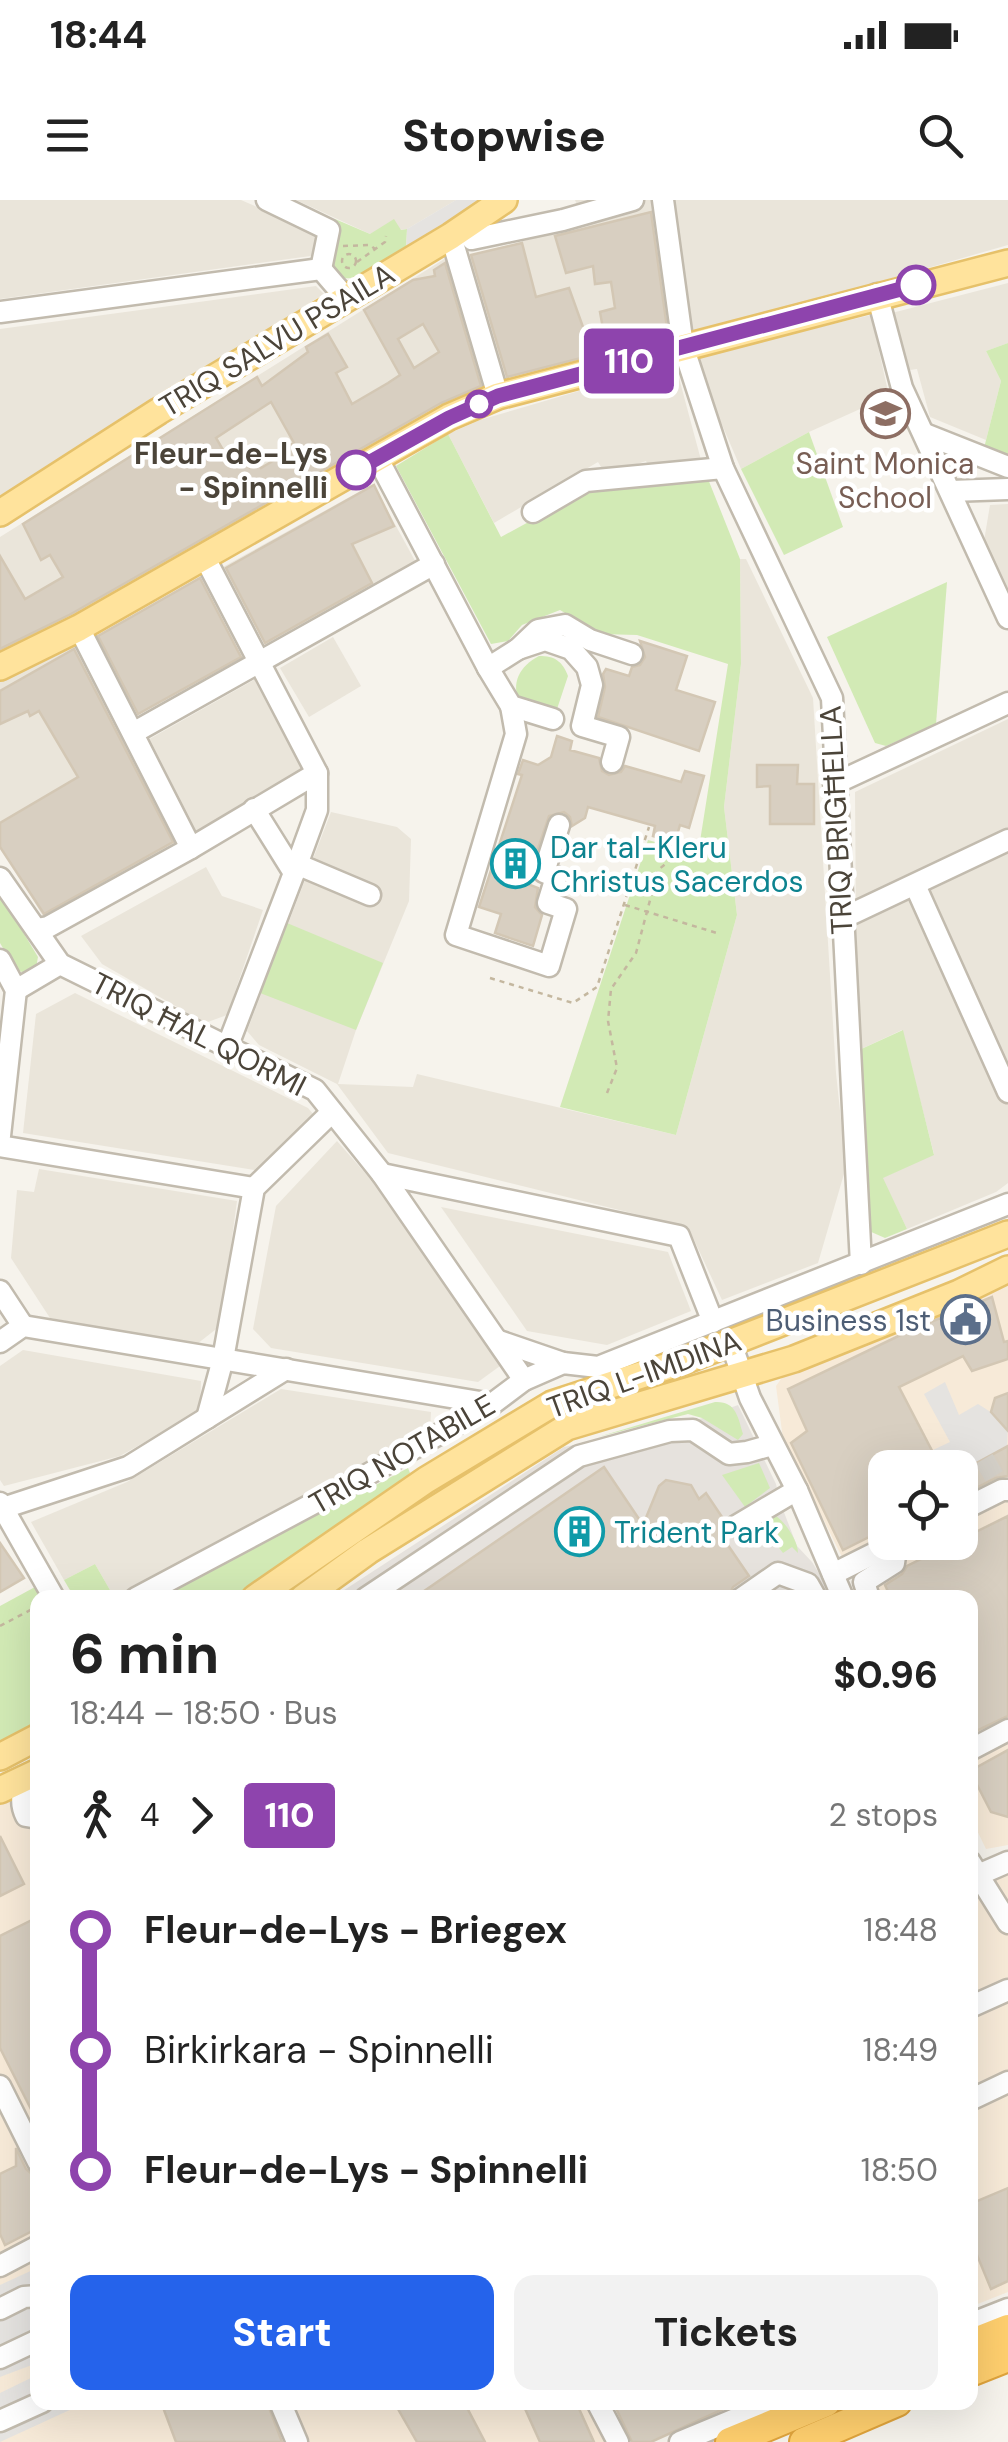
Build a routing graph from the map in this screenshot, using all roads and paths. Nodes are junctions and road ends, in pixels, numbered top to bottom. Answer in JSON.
{"nodes":[{"id":1,"x":267,"y":200,"type":"edge"},
{"id":2,"x":504,"y":200,"type":"edge"},
{"id":3,"x":633,"y":200,"type":"edge"},
{"id":4,"x":663,"y":200,"type":"edge"},
{"id":5,"x":457,"y":232,"type":"junction"},
{"id":6,"x":386,"y":236,"type":"dead end"},
{"id":7,"x":375,"y":249,"type":"junction"},
{"id":8,"x":332,"y":250,"type":"dead end"},
{"id":9,"x":356,"y":263,"type":"dead end"},
{"id":10,"x":1008,"y":263,"type":"edge"},
{"id":11,"x":321,"y":270,"type":"junction"},
{"id":12,"x":878,"y":294,"type":"junction"},
{"id":13,"x":346,"y":298,"type":"junction"},
{"id":14,"x":0,"y":312,"type":"edge"},
{"id":15,"x":683,"y":346,"type":"junction"},
{"id":16,"x":498,"y":396,"type":"junction"},
{"id":17,"x":926,"y":434,"type":"junction"},
{"id":18,"x":378,"y":458,"type":"junction"},
{"id":19,"x":1008,"y":467,"type":"edge"},
{"id":20,"x":723,"y":468,"type":"junction"},
{"id":21,"x":1008,"y":489,"type":"edge"},
{"id":22,"x":950,"y":490,"type":"junction"},
{"id":23,"x":533,"y":512,"type":"dead end"},
{"id":24,"x":0,"y":513,"type":"edge"},
{"id":25,"x":205,"y":558,"type":"junction"},
{"id":26,"x":434,"y":564,"type":"junction"},
{"id":27,"x":1008,"y":618,"type":"edge"},
{"id":28,"x":79,"y":628,"type":"junction"},
{"id":29,"x":518,"y":649,"type":"junction"},
{"id":30,"x":632,"y":654,"type":"dead end"},
{"id":31,"x":261,"y":662,"type":"junction"},
{"id":32,"x":0,"y":667,"type":"edge"},
{"id":33,"x":488,"y":668,"type":"junction"},
{"id":34,"x":1008,"y":703,"type":"edge"},
{"id":35,"x":511,"y":706,"type":"junction"},
{"id":36,"x":553,"y":719,"type":"dead end"},
{"id":37,"x":132,"y":733,"type":"junction"},
{"id":38,"x":612,"y":762,"type":"dead end"},
{"id":39,"x":316,"y":772,"type":"junction"},
{"id":40,"x":834,"y":784,"type":"junction"},
{"id":41,"x":254,"y":809,"type":"junction"},
{"id":42,"x":559,"y":825,"type":"dead end"},
{"id":43,"x":649,"y":827,"type":"dead end"},
{"id":44,"x":1008,"y":840,"type":"edge"},
{"id":45,"x":191,"y":848,"type":"junction"},
{"id":46,"x":679,"y":853,"type":"dead end"},
{"id":47,"x":297,"y":869,"type":"junction"},
{"id":48,"x":0,"y":878,"type":"edge"},
{"id":49,"x":915,"y":885,"type":"junction"},
{"id":50,"x":370,"y":895,"type":"dead end"},
{"id":51,"x":624,"y":904,"type":"junction"},
{"id":52,"x":647,"y":911,"type":"junction"},
{"id":53,"x":842,"y":919,"type":"junction"},
{"id":54,"x":37,"y":929,"type":"junction"},
{"id":55,"x":720,"y":934,"type":"dead end"},
{"id":56,"x":0,"y":960,"type":"edge"},
{"id":57,"x":60,"y":964,"type":"junction"},
{"id":58,"x":490,"y":978,"type":"dead end"},
{"id":59,"x":16,"y":990,"type":"junction"},
{"id":60,"x":228,"y":1045,"type":"junction"},
{"id":61,"x":1008,"y":1092,"type":"edge"},
{"id":62,"x":607,"y":1093,"type":"dead end"},
{"id":63,"x":332,"y":1112,"type":"junction"},
{"id":64,"x":0,"y":1136,"type":"edge"},
{"id":65,"x":0,"y":1146,"type":"edge"},
{"id":66,"x":382,"y":1174,"type":"junction"},
{"id":67,"x":254,"y":1188,"type":"junction"},
{"id":68,"x":1008,"y":1204,"type":"edge"},
{"id":69,"x":1008,"y":1234,"type":"edge"},
{"id":70,"x":860,"y":1264,"type":"junction"},
{"id":71,"x":1008,"y":1269,"type":"edge"},
{"id":72,"x":0,"y":1291,"type":"edge"},
{"id":73,"x":713,"y":1322,"type":"junction"},
{"id":74,"x":23,"y":1326,"type":"junction"},
{"id":75,"x":0,"y":1342,"type":"edge"},
{"id":76,"x":499,"y":1342,"type":"junction"},
{"id":77,"x":731,"y":1343,"type":"junction"},
{"id":78,"x":222,"y":1360,"type":"junction"},
{"id":79,"x":563,"y":1363,"type":"junction"},
{"id":80,"x":286,"y":1369,"type":"junction"},
{"id":81,"x":740,"y":1376,"type":"junction"},
{"id":82,"x":524,"y":1380,"type":"junction"},
{"id":83,"x":492,"y":1404,"type":"junction"},
{"id":84,"x":207,"y":1418,"type":"junction"},
{"id":85,"x":772,"y":1445,"type":"junction"},
{"id":86,"x":1002,"y":1487,"type":"edge"},
{"id":87,"x":797,"y":1490,"type":"junction"},
{"id":88,"x":978,"y":1501,"type":"edge"},
{"id":89,"x":2,"y":1505,"type":"edge"},
{"id":90,"x":736,"y":1526,"type":"dead end"},
{"id":91,"x":868,"y":1557,"type":"edge"},
{"id":92,"x":894,"y":1560,"type":"edge"},
{"id":93,"x":833,"y":1574,"type":"junction"},
{"id":94,"x":50,"y":1590,"type":"edge"},
{"id":95,"x":151,"y":1590,"type":"edge"},
{"id":96,"x":268,"y":1590,"type":"edge"},
{"id":97,"x":314,"y":1590,"type":"edge"},
{"id":98,"x":378,"y":1590,"type":"edge"},
{"id":99,"x":754,"y":1590,"type":"edge"},
{"id":100,"x":811,"y":1590,"type":"edge"},
{"id":101,"x":840,"y":1590,"type":"edge"},
{"id":102,"x":866,"y":1590,"type":"edge"},
{"id":103,"x":30,"y":1610,"type":"edge"},
{"id":104,"x":0,"y":1626,"type":"edge"},
{"id":105,"x":1008,"y":1730,"type":"edge"},
{"id":106,"x":30,"y":1740,"type":"edge"},
{"id":107,"x":978,"y":1746,"type":"edge"},
{"id":108,"x":0,"y":1757,"type":"edge"},
{"id":109,"x":30,"y":1775,"type":"edge"},
{"id":110,"x":30,"y":1778,"type":"edge"},
{"id":111,"x":0,"y":1790,"type":"edge"},
{"id":112,"x":30,"y":1817,"type":"edge"},
{"id":113,"x":1008,"y":1862,"type":"edge"},
{"id":114,"x":978,"y":1867,"type":"edge"},
{"id":115,"x":978,"y":1874,"type":"edge"},
{"id":116,"x":1008,"y":1923,"type":"edge"},
{"id":117,"x":1008,"y":1990,"type":"edge"},
{"id":118,"x":978,"y":2003,"type":"edge"},
{"id":119,"x":1008,"y":2082,"type":"edge"},
{"id":120,"x":0,"y":2086,"type":"edge"},
{"id":121,"x":978,"y":2096,"type":"edge"},
{"id":122,"x":30,"y":2146,"type":"edge"},
{"id":123,"x":30,"y":2250,"type":"edge"},
{"id":124,"x":0,"y":2266,"type":"edge"},
{"id":125,"x":30,"y":2297,"type":"edge"},
{"id":126,"x":0,"y":2309,"type":"edge"},
{"id":127,"x":1008,"y":2309,"type":"edge"},
{"id":128,"x":978,"y":2321,"type":"edge"},
{"id":129,"x":1008,"y":2329,"type":"edge"},
{"id":130,"x":978,"y":2341,"type":"edge"},
{"id":131,"x":30,"y":2344,"type":"edge"},
{"id":132,"x":0,"y":2358,"type":"edge"},
{"id":133,"x":1008,"y":2358,"type":"edge"},
{"id":134,"x":978,"y":2369,"type":"edge"},
{"id":135,"x":30,"y":2407,"type":"edge"},
{"id":136,"x":284,"y":2410,"type":"edge"},
{"id":137,"x":601,"y":2410,"type":"edge"},
{"id":138,"x":757,"y":2410,"type":"edge"},
{"id":139,"x":807,"y":2410,"type":"edge"},
{"id":140,"x":878,"y":2410,"type":"edge"},
{"id":141,"x":0,"y":2421,"type":"edge"},
{"id":142,"x":298,"y":2442,"type":"edge"},
{"id":143,"x":618,"y":2442,"type":"edge"},
{"id":144,"x":680,"y":2442,"type":"edge"},
{"id":145,"x":730,"y":2442,"type":"edge"},
{"id":146,"x":804,"y":2442,"type":"edge"}],
"edges":[{"from":1,"to":11,"type":"street"},
{"from":2,"to":5,"type":"main road","name":"TRIQ SALVU PSAILA"},
{"from":3,"to":5,"type":"street"},
{"from":4,"to":15,"type":"street","name":"TRIQ BRIGĦELLA"},
{"from":5,"to":13,"type":"main road","name":"TRIQ SALVU PSAILA"},
{"from":5,"to":16,"type":"street"},
{"from":6,"to":7,"type":"path"},
{"from":7,"to":8,"type":"path"},
{"from":7,"to":9,"type":"path"},
{"from":10,"to":12,"type":"main road"},
{"from":11,"to":13,"type":"street"},
{"from":11,"to":14,"type":"street"},
{"from":12,"to":15,"type":"main road"},
{"from":12,"to":17,"type":"street"},
{"from":13,"to":24,"type":"main road","name":"TRIQ SALVU PSAILA"},
{"from":15,"to":16,"type":"main road"},
{"from":15,"to":20,"type":"street","name":"TRIQ BRIGĦELLA"},
{"from":16,"to":18,"type":"main road"},
{"from":17,"to":19,"type":"street"},
{"from":17,"to":22,"type":"street"},
{"from":18,"to":25,"type":"main road"},
{"from":18,"to":26,"type":"street"},
{"from":20,"to":23,"type":"street"},
{"from":20,"to":40,"type":"street","name":"TRIQ BRIGĦELLA"},
{"from":21,"to":22,"type":"street"},
{"from":22,"to":27,"type":"street"},
{"from":25,"to":28,"type":"main road"},
{"from":25,"to":31,"type":"street"},
{"from":26,"to":31,"type":"street"},
{"from":26,"to":33,"type":"street"},
{"from":28,"to":32,"type":"main road"},
{"from":28,"to":37,"type":"street"},
{"from":29,"to":30,"type":"street"},
{"from":29,"to":33,"type":"street"},
{"from":29,"to":38,"type":"street"},
{"from":31,"to":37,"type":"street"},
{"from":31,"to":39,"type":"street"},
{"from":33,"to":35,"type":"street"},
{"from":34,"to":40,"type":"street"},
{"from":35,"to":36,"type":"street"},
{"from":35,"to":42,"type":"street"},
{"from":37,"to":45,"type":"street"},
{"from":39,"to":41,"type":"street"},
{"from":39,"to":47,"type":"street"},
{"from":40,"to":53,"type":"street","name":"TRIQ BRIGĦELLA"},
{"from":41,"to":45,"type":"street"},
{"from":41,"to":47,"type":"street"},
{"from":43,"to":51,"type":"path"},
{"from":44,"to":49,"type":"street"},
{"from":45,"to":54,"type":"street"},
{"from":46,"to":52,"type":"path"},
{"from":47,"to":50,"type":"street"},
{"from":47,"to":60,"type":"street"},
{"from":48,"to":54,"type":"street","name":"TRIQ ĦAL QORMI"},
{"from":49,"to":53,"type":"street"},
{"from":49,"to":61,"type":"street"},
{"from":51,"to":52,"type":"path"},
{"from":51,"to":58,"type":"path"},
{"from":52,"to":55,"type":"path"},
{"from":52,"to":62,"type":"path"},
{"from":53,"to":70,"type":"street","name":"TRIQ BRIGĦELLA"},
{"from":54,"to":57,"type":"street","name":"TRIQ ĦAL QORMI"},
{"from":56,"to":59,"type":"street"},
{"from":57,"to":59,"type":"street"},
{"from":57,"to":60,"type":"street","name":"TRIQ ĦAL QORMI"},
{"from":59,"to":64,"type":"street"},
{"from":60,"to":63,"type":"street","name":"TRIQ ĦAL QORMI"},
{"from":63,"to":66,"type":"street","name":"TRIQ ĦAL QORMI"},
{"from":63,"to":67,"type":"street"},
{"from":65,"to":67,"type":"street"},
{"from":66,"to":73,"type":"street"},
{"from":66,"to":76,"type":"street","name":"TRIQ ĦAL QORMI"},
{"from":67,"to":78,"type":"street"},
{"from":68,"to":70,"type":"street","name":"TRIQ NOTABILE"},
{"from":69,"to":77,"type":"main road","name":"TRIQ L-IMDINA"},
{"from":70,"to":73,"type":"street","name":"TRIQ NOTABILE"},
{"from":71,"to":81,"type":"main road","name":"TRIQ L-IMDINA"},
{"from":72,"to":74,"type":"street"},
{"from":73,"to":79,"type":"street","name":"TRIQ NOTABILE"},
{"from":74,"to":75,"type":"street"},
{"from":74,"to":78,"type":"street"},
{"from":76,"to":79,"type":"street"},
{"from":76,"to":82,"type":"street","name":"TRIQ ĦAL QORMI"},
{"from":77,"to":81,"type":"street"},
{"from":77,"to":96,"type":"main road","name":"TRIQ L-IMDINA"},
{"from":78,"to":80,"type":"street"},
{"from":78,"to":84,"type":"street"},
{"from":79,"to":82,"type":"street","name":"TRIQ NOTABILE"},
{"from":80,"to":83,"type":"street"},
{"from":80,"to":84,"type":"street"},
{"from":81,"to":85,"type":"street"},
{"from":81,"to":97,"type":"main road","name":"TRIQ L-IMDINA"},
{"from":82,"to":83,"type":"street","name":"TRIQ NOTABILE"},
{"from":83,"to":95,"type":"street","name":"TRIQ NOTABILE"},
{"from":84,"to":89,"type":"street"},
{"from":85,"to":87,"type":"street"},
{"from":85,"to":98,"type":"street"},
{"from":86,"to":88,"type":"street"},
{"from":87,"to":90,"type":"street"},
{"from":87,"to":93,"type":"street"},
{"from":89,"to":94,"type":"street"},
{"from":91,"to":93,"type":"street"},
{"from":92,"to":102,"type":"street"},
{"from":93,"to":101,"type":"street"},
{"from":99,"to":100,"type":"street"},
{"from":103,"to":104,"type":"path"},
{"from":105,"to":107,"type":"street"},
{"from":106,"to":108,"type":"main road"},
{"from":109,"to":111,"type":"main road"},
{"from":110,"to":112,"type":"street"},
{"from":113,"to":114,"type":"street"},
{"from":115,"to":116,"type":"street"},
{"from":117,"to":118,"type":"street"},
{"from":119,"to":121,"type":"street"},
{"from":120,"to":122,"type":"street"},
{"from":123,"to":124,"type":"street"},
{"from":125,"to":126,"type":"street"},
{"from":127,"to":128,"type":"street"},
{"from":129,"to":130,"type":"highway"},
{"from":131,"to":132,"type":"street"},
{"from":133,"to":134,"type":"highway"},
{"from":135,"to":141,"type":"street"},
{"from":136,"to":142,"type":"street"},
{"from":137,"to":143,"type":"street"},
{"from":138,"to":144,"type":"street"},
{"from":139,"to":145,"type":"highway"},
{"from":140,"to":146,"type":"highway"}]}
